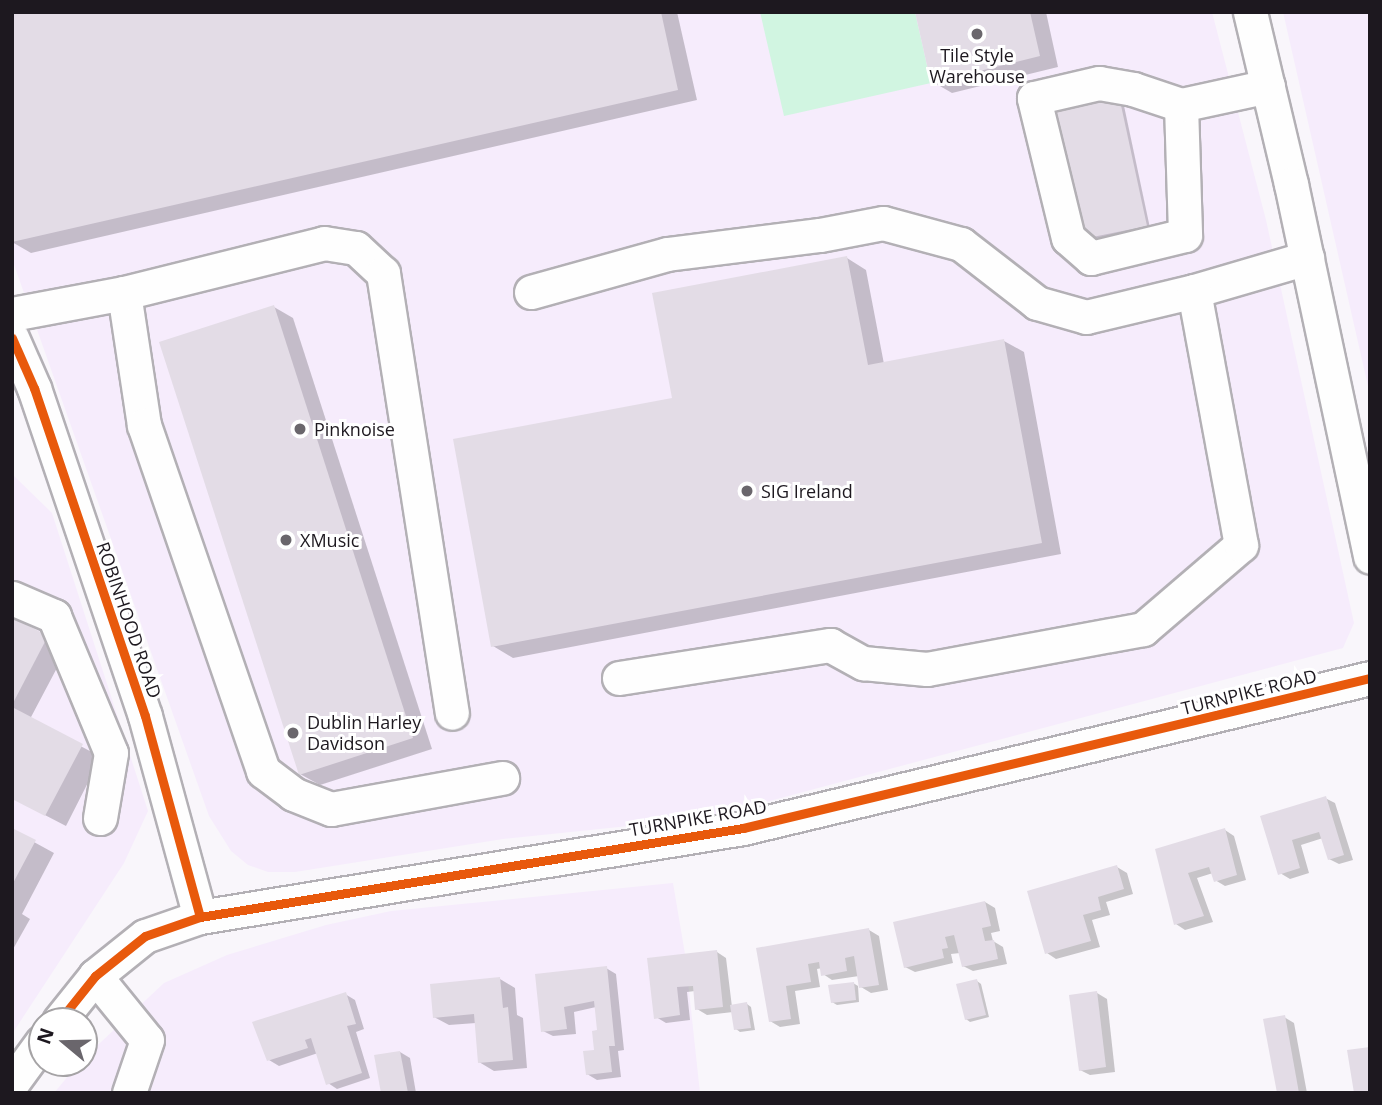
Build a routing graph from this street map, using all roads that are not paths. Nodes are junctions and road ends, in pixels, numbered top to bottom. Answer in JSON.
{"nodes":[{"id":1,"x":1250,"y":12,"type":"edge"},
{"id":2,"x":1268,"y":86,"type":"junction"},
{"id":3,"x":1181,"y":105,"type":"junction"},
{"id":4,"x":1307,"y":258,"type":"junction"},
{"id":5,"x":1194,"y":291,"type":"junction"},
{"id":6,"x":531,"y":292,"type":"dead end"},
{"id":7,"x":124,"y":293,"type":"junction"},
{"id":8,"x":12,"y":314,"type":"edge"},
{"id":9,"x":12,"y":338,"type":"edge"},
{"id":10,"x":23,"y":393,"type":"edge"},
{"id":11,"x":1370,"y":557,"type":"edge"},
{"id":12,"x":12,"y":598,"type":"edge"},
{"id":13,"x":619,"y":678,"type":"dead end"},
{"id":14,"x":1370,"y":678,"type":"edge"},
{"id":15,"x":452,"y":713,"type":"dead end"},
{"id":16,"x":502,"y":778,"type":"dead end"},
{"id":17,"x":100,"y":818,"type":"dead end"},
{"id":18,"x":200,"y":917,"type":"junction"},
{"id":19,"x":95,"y":976,"type":"junction"},
{"id":20,"x":70,"y":1007,"type":"edge"},
{"id":21,"x":28,"y":1061,"type":"edge"},
{"id":22,"x":12,"y":1083,"type":"edge"},
{"id":23,"x":129,"y":1093,"type":"edge"}],
"edges":[{"from":1,"to":2,"type":"street"},
{"from":2,"to":3,"type":"street"},
{"from":2,"to":4,"type":"street"},
{"from":3,"to":3,"type":"street"},
{"from":4,"to":5,"type":"street"},
{"from":4,"to":11,"type":"street"},
{"from":5,"to":6,"type":"street"},
{"from":5,"to":13,"type":"street"},
{"from":7,"to":8,"type":"street"},
{"from":7,"to":15,"type":"street"},
{"from":7,"to":16,"type":"street"},
{"from":9,"to":10,"type":"street","name":"ROBINHOOD ROAD"},
{"from":10,"to":18,"type":"street","name":"ROBINHOOD ROAD"},
{"from":12,"to":17,"type":"street"},
{"from":14,"to":18,"type":"street","name":"TURNPIKE ROAD"},
{"from":18,"to":19,"type":"street","name":"TURNPIKE ROAD"},
{"from":19,"to":20,"type":"street","name":"TURNPIKE ROAD"},
{"from":19,"to":23,"type":"street"},
{"from":21,"to":22,"type":"street"}]}
